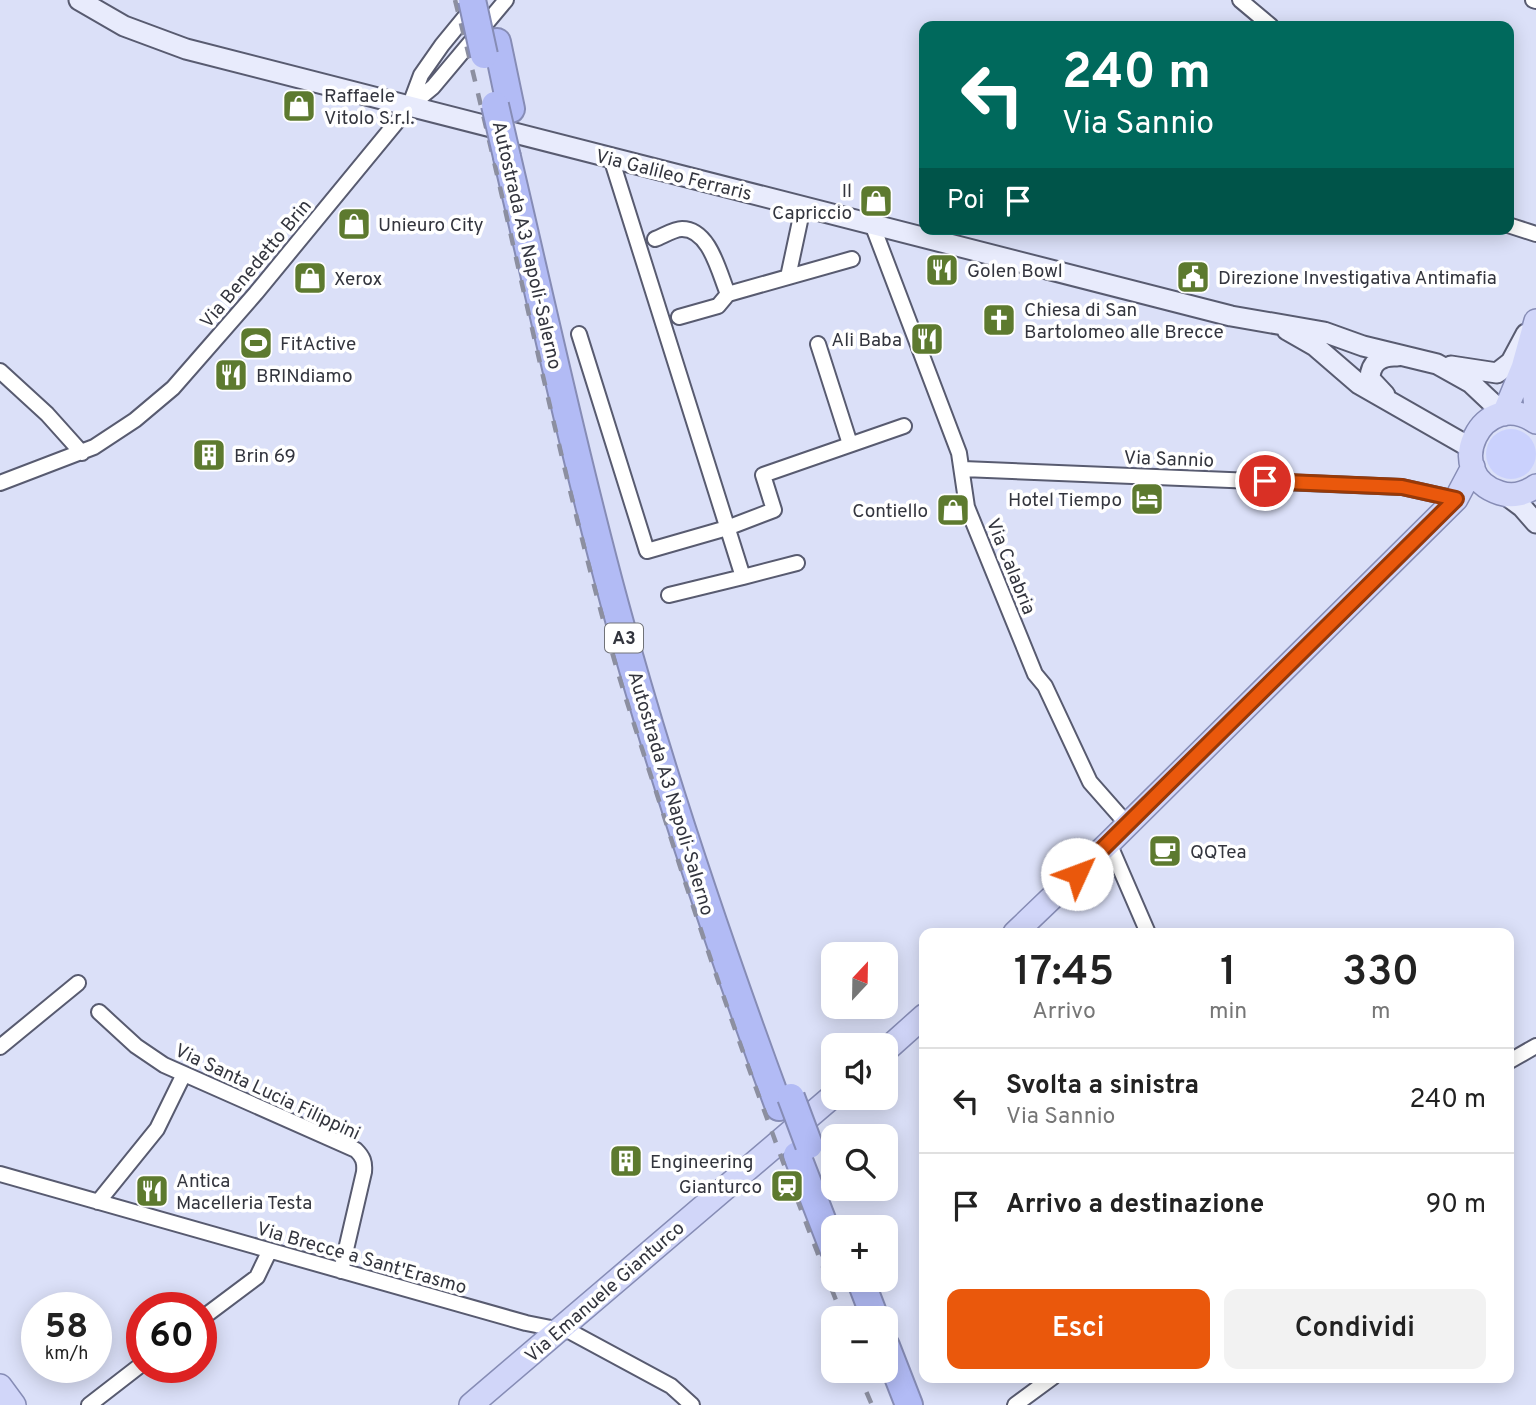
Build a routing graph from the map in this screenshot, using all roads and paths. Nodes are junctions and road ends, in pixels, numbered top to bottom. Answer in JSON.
{"nodes":[{"id":1,"x":79,"y":0,"type":"edge"},
{"id":2,"x":472,"y":0,"type":"edge"},
{"id":3,"x":479,"y":0,"type":"edge"},
{"id":4,"x":489,"y":0,"type":"edge"},
{"id":5,"x":506,"y":0,"type":"edge"},
{"id":6,"x":1240,"y":0,"type":"edge"},
{"id":7,"x":1265,"y":21,"type":"edge"},
{"id":8,"x":490,"y":49,"type":"junction"},
{"id":9,"x":409,"y":107,"type":"junction"},
{"id":10,"x":611,"y":158,"type":"junction"},
{"id":11,"x":803,"y":207,"type":"junction"},
{"id":12,"x":872,"y":224,"type":"junction"},
{"id":13,"x":1514,"y":227,"type":"edge"},
{"id":14,"x":1536,"y":234,"type":"edge"},
{"id":15,"x":655,"y":239,"type":"dead end"},
{"id":16,"x":852,"y":259,"type":"dead end"},
{"id":17,"x":789,"y":277,"type":"junction"},
{"id":18,"x":727,"y":294,"type":"junction"},
{"id":19,"x":1536,"y":311,"type":"edge"},
{"id":20,"x":679,"y":317,"type":"dead end"},
{"id":21,"x":1536,"y":321,"type":"edge"},
{"id":22,"x":1277,"y":325,"type":"junction"},
{"id":23,"x":579,"y":334,"type":"dead end"},
{"id":24,"x":818,"y":344,"type":"dead end"},
{"id":25,"x":1530,"y":346,"type":"junction"},
{"id":26,"x":1402,"y":356,"type":"junction"},
{"id":27,"x":1437,"y":364,"type":"junction"},
{"id":28,"x":0,"y":370,"type":"edge"},
{"id":29,"x":1394,"y":402,"type":"junction"},
{"id":30,"x":1536,"y":408,"type":"edge"},
{"id":31,"x":1504,"y":414,"type":"junction"},
{"id":32,"x":1536,"y":422,"type":"edge"},
{"id":33,"x":904,"y":426,"type":"dead end"},
{"id":34,"x":850,"y":444,"type":"junction"},
{"id":35,"x":82,"y":453,"type":"junction"},
{"id":36,"x":1472,"y":457,"type":"junction"},
{"id":37,"x":962,"y":469,"type":"junction"},
{"id":38,"x":0,"y":483,"type":"edge"},
{"id":39,"x":1536,"y":486,"type":"edge"},
{"id":40,"x":1497,"y":491,"type":"junction"},
{"id":41,"x":1456,"y":499,"type":"junction"},
{"id":42,"x":1536,"y":523,"type":"edge"},
{"id":43,"x":727,"y":528,"type":"junction"},
{"id":44,"x":797,"y":563,"type":"dead end"},
{"id":45,"x":743,"y":577,"type":"junction"},
{"id":46,"x":669,"y":595,"type":"dead end"},
{"id":47,"x":1127,"y":824,"type":"junction"},
{"id":48,"x":1109,"y":843,"type":"junction"},
{"id":49,"x":1020,"y":928,"type":"edge"},
{"id":50,"x":1146,"y":928,"type":"edge"},
{"id":51,"x":78,"y":983,"type":"dead end"},
{"id":52,"x":99,"y":1012,"type":"dead end"},
{"id":53,"x":919,"y":1020,"type":"edge"},
{"id":54,"x":898,"y":1039,"type":"edge"},
{"id":55,"x":1536,"y":1046,"type":"edge"},
{"id":56,"x":0,"y":1047,"type":"edge"},
{"id":57,"x":1514,"y":1059,"type":"edge"},
{"id":58,"x":184,"y":1074,"type":"junction"},
{"id":59,"x":821,"y":1106,"type":"edge"},
{"id":60,"x":803,"y":1150,"type":"junction"},
{"id":61,"x":3,"y":1175,"type":"edge"},
{"id":62,"x":97,"y":1202,"type":"junction"},
{"id":63,"x":823,"y":1215,"type":"edge"},
{"id":64,"x":834,"y":1215,"type":"edge"},
{"id":65,"x":269,"y":1252,"type":"junction"},
{"id":66,"x":341,"y":1271,"type":"junction"},
{"id":67,"x":217,"y":1307,"type":"edge"},
{"id":68,"x":559,"y":1330,"type":"junction"},
{"id":69,"x":126,"y":1376,"type":"edge"},
{"id":70,"x":898,"y":1377,"type":"edge"},
{"id":71,"x":885,"y":1383,"type":"edge"},
{"id":72,"x":1045,"y":1383,"type":"edge"},
{"id":73,"x":0,"y":1386,"type":"edge"},
{"id":74,"x":14,"y":1405,"type":"edge"},
{"id":75,"x":89,"y":1405,"type":"edge"},
{"id":76,"x":471,"y":1405,"type":"edge"},
{"id":77,"x":692,"y":1405,"type":"edge"},
{"id":78,"x":894,"y":1405,"type":"edge"},
{"id":79,"x":909,"y":1405,"type":"edge"},
{"id":80,"x":1015,"y":1405,"type":"edge"}],
"edges":[{"from":1,"to":9,"type":"main road","name":"Via Galileo Ferraris"},
{"from":2,"to":8,"type":"highway","name":"Autostrada A3 Napoli-Salerno","number":"A3","bridge":true},
{"from":3,"to":9,"type":"street","name":"Via Benedetto Brin"},
{"from":4,"to":8,"type":"highway","name":"Autostrada A3 Napoli-Salerno","number":"A3"},
{"from":5,"to":9,"type":"street"},
{"from":6,"to":7,"type":"street"},
{"from":8,"to":60,"type":"highway","name":"Autostrada A3 Napoli-Salerno","number":"A3","bridge":true},
{"from":9,"to":10,"type":"main road","name":"Via Galileo Ferraris"},
{"from":9,"to":35,"type":"street","name":"Via Benedetto Brin"},
{"from":10,"to":11,"type":"main road","name":"Via Galileo Ferraris"},
{"from":10,"to":43,"type":"street"},
{"from":11,"to":12,"type":"main road","name":"Via Galileo Ferraris"},
{"from":11,"to":17,"type":"street"},
{"from":12,"to":22,"type":"main road","name":"Via Galileo Ferraris"},
{"from":12,"to":37,"type":"street","name":"Via Calabria"},
{"from":13,"to":14,"type":"street"},
{"from":15,"to":18,"type":"street"},
{"from":16,"to":17,"type":"street"},
{"from":17,"to":18,"type":"street"},
{"from":18,"to":20,"type":"street"},
{"from":19,"to":27,"type":"main road"},
{"from":21,"to":25,"type":"main road"},
{"from":22,"to":26,"type":"main road","name":"Via Galileo Ferraris"},
{"from":22,"to":29,"type":"main road","name":"Via Galileo Ferraris"},
{"from":23,"to":43,"type":"street"},
{"from":24,"to":34,"type":"street"},
{"from":25,"to":30,"type":"main road"},
{"from":25,"to":31,"type":"main road"},
{"from":26,"to":27,"type":"main road","name":"Via Galileo Ferraris"},
{"from":26,"to":29,"type":"main road"},
{"from":27,"to":31,"type":"main road","name":"Via Galileo Ferraris"},
{"from":28,"to":35,"type":"street"},
{"from":29,"to":36,"type":"main road","name":"Via Galileo Ferraris"},
{"from":31,"to":32,"type":"main road"},
{"from":31,"to":36,"type":"main road"},
{"from":33,"to":34,"type":"street"},
{"from":34,"to":43,"type":"street"},
{"from":35,"to":38,"type":"street","name":"Via Benedetto Brin"},
{"from":36,"to":40,"type":"main road"},
{"from":36,"to":41,"type":"main road"},
{"from":37,"to":41,"type":"street","name":"Via Sannio"},
{"from":37,"to":47,"type":"street","name":"Via Calabria"},
{"from":39,"to":40,"type":"main road"},
{"from":40,"to":41,"type":"main road"},
{"from":40,"to":42,"type":"main road"},
{"from":41,"to":47,"type":"main road"},
{"from":43,"to":45,"type":"street"},
{"from":44,"to":45,"type":"street"},
{"from":45,"to":46,"type":"street"},
{"from":47,"to":48,"type":"main road"},
{"from":48,"to":49,"type":"main road"},
{"from":48,"to":50,"type":"street"},
{"from":51,"to":56,"type":"street"},
{"from":52,"to":58,"type":"street","name":"Via Santa Lucia Filippini"},
{"from":53,"to":54,"type":"main road"},
{"from":55,"to":57,"type":"street"},
{"from":58,"to":62,"type":"street"},
{"from":58,"to":66,"type":"street","name":"Via Santa Lucia Filippini"},
{"from":59,"to":68,"type":"main road","name":"Via Emanuele Gianturco"},
{"from":60,"to":63,"type":"highway","name":"Autostrada A3 Napoli-Salerno","number":"A3"},
{"from":60,"to":64,"type":"highway","name":"Autostrada A3 Napoli-Salerno","number":"A3"},
{"from":61,"to":62,"type":"street","name":"Via Brecce a Sant'Erasmo"},
{"from":62,"to":65,"type":"street","name":"Via Brecce a Sant'Erasmo"},
{"from":65,"to":66,"type":"street","name":"Via Brecce a Sant'Erasmo"},
{"from":65,"to":67,"type":"street"},
{"from":66,"to":68,"type":"street","name":"Via Brecce a Sant'Erasmo"},
{"from":68,"to":76,"type":"main road","name":"Via Emanuele Gianturco"},
{"from":68,"to":77,"type":"street","name":"Via Brecce a Sant'Erasmo"},
{"from":69,"to":75,"type":"street"},
{"from":70,"to":79,"type":"highway"},
{"from":71,"to":78,"type":"highway"},
{"from":72,"to":80,"type":"street"},
{"from":73,"to":74,"type":"main road"}]}
